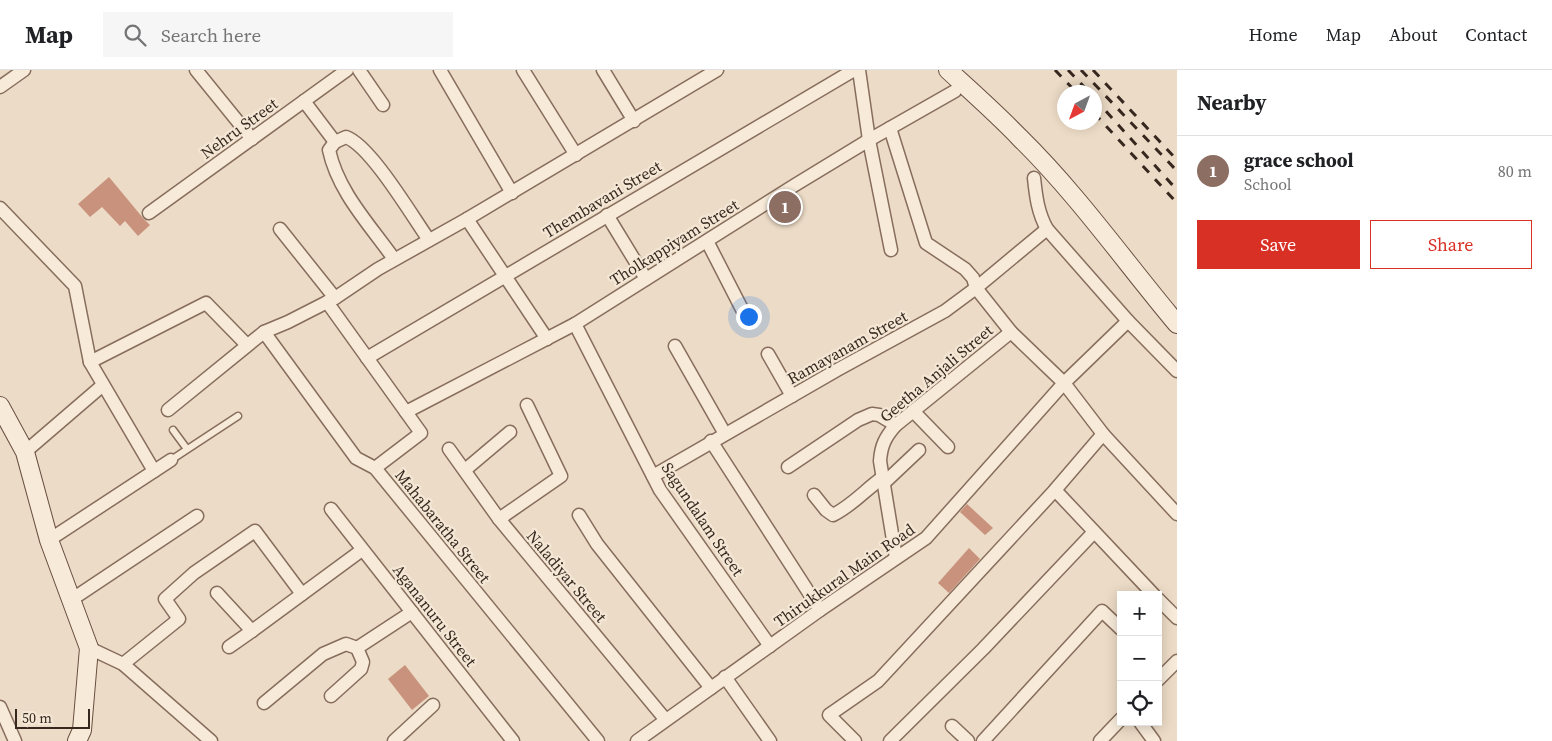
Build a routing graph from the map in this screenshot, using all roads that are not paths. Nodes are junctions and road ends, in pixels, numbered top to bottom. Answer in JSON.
{"nodes":[{"id":1,"x":24,"y":70,"type":"edge"},
{"id":2,"x":347,"y":70,"type":"edge"},
{"id":3,"x":359,"y":70,"type":"edge"},
{"id":4,"x":440,"y":70,"type":"edge"},
{"id":5,"x":524,"y":70,"type":"edge"},
{"id":6,"x":603,"y":70,"type":"edge"},
{"id":7,"x":717,"y":70,"type":"edge"},
{"id":8,"x":854,"y":70,"type":"edge"},
{"id":9,"x":859,"y":70,"type":"edge"},
{"id":10,"x":948,"y":70,"type":"edge"},
{"id":11,"x":200,"y":71,"type":"edge"},
{"id":12,"x":0,"y":87,"type":"edge"},
{"id":13,"x":955,"y":92,"type":"dead end"},
{"id":14,"x":304,"y":101,"type":"junction"},
{"id":15,"x":383,"y":105,"type":"dead end"},
{"id":16,"x":634,"y":121,"type":"junction"},
{"id":17,"x":890,"y":128,"type":"junction"},
{"id":18,"x":252,"y":139,"type":"junction"},
{"id":19,"x":869,"y":140,"type":"junction"},
{"id":20,"x":335,"y":142,"type":"junction"},
{"id":21,"x":576,"y":155,"type":"junction"},
{"id":22,"x":1034,"y":178,"type":"dead end"},
{"id":23,"x":512,"y":193,"type":"junction"},
{"id":24,"x":0,"y":208,"type":"edge"},
{"id":25,"x":150,"y":213,"type":"dead end"},
{"id":26,"x":607,"y":215,"type":"junction"},
{"id":27,"x":468,"y":219,"type":"junction"},
{"id":28,"x":280,"y":229,"type":"dead end"},
{"id":29,"x":1047,"y":229,"type":"junction"},
{"id":30,"x":429,"y":240,"type":"junction"},
{"id":31,"x":707,"y":241,"type":"junction"},
{"id":32,"x":891,"y":250,"type":"dead end"},
{"id":33,"x":394,"y":259,"type":"junction"},
{"id":34,"x":505,"y":275,"type":"junction"},
{"id":35,"x":646,"y":280,"type":"junction"},
{"id":36,"x":976,"y":288,"type":"junction"},
{"id":37,"x":331,"y":300,"type":"junction"},
{"id":38,"x":747,"y":319,"type":"dead end"},
{"id":39,"x":1128,"y":320,"type":"junction"},
{"id":40,"x":576,"y":324,"type":"junction"},
{"id":41,"x":1177,"y":324,"type":"edge"},
{"id":42,"x":264,"y":332,"type":"junction"},
{"id":43,"x":1010,"y":332,"type":"junction"},
{"id":44,"x":547,"y":339,"type":"junction"},
{"id":45,"x":247,"y":345,"type":"junction"},
{"id":46,"x":675,"y":346,"type":"dead end"},
{"id":47,"x":768,"y":354,"type":"dead end"},
{"id":48,"x":367,"y":358,"type":"junction"},
{"id":49,"x":90,"y":362,"type":"junction"},
{"id":50,"x":1177,"y":371,"type":"edge"},
{"id":51,"x":1064,"y":383,"type":"junction"},
{"id":52,"x":103,"y":385,"type":"junction"},
{"id":53,"x":792,"y":396,"type":"junction"},
{"id":54,"x":527,"y":405,"type":"dead end"},
{"id":55,"x":0,"y":406,"type":"edge"},
{"id":56,"x":168,"y":410,"type":"dead end"},
{"id":57,"x":913,"y":411,"type":"junction"},
{"id":58,"x":406,"y":412,"type":"junction"},
{"id":59,"x":238,"y":416,"type":"dead end"},
{"id":60,"x":896,"y":425,"type":"junction"},
{"id":61,"x":173,"y":430,"type":"dead end"},
{"id":62,"x":510,"y":432,"type":"dead end"},
{"id":63,"x":725,"y":434,"type":"junction"},
{"id":64,"x":1103,"y":434,"type":"junction"},
{"id":65,"x":711,"y":441,"type":"junction"},
{"id":66,"x":948,"y":447,"type":"dead end"},
{"id":67,"x":187,"y":449,"type":"junction"},
{"id":68,"x":449,"y":449,"type":"dead end"},
{"id":69,"x":919,"y":450,"type":"dead end"},
{"id":70,"x":25,"y":452,"type":"junction"},
{"id":71,"x":171,"y":460,"type":"joint"},
{"id":72,"x":788,"y":467,"type":"dead end"},
{"id":73,"x":374,"y":468,"type":"junction"},
{"id":74,"x":465,"y":470,"type":"junction"},
{"id":75,"x":154,"y":471,"type":"junction"},
{"id":76,"x":653,"y":476,"type":"junction"},
{"id":77,"x":883,"y":481,"type":"junction"},
{"id":78,"x":1055,"y":490,"type":"junction"},
{"id":79,"x":814,"y":495,"type":"dead end"},
{"id":80,"x":330,"y":509,"type":"dead end"},
{"id":81,"x":1177,"y":514,"type":"edge"},
{"id":82,"x":580,"y":515,"type":"dead end"},
{"id":83,"x":197,"y":516,"type":"dead end"},
{"id":84,"x":499,"y":519,"type":"junction"},
{"id":85,"x":1094,"y":532,"type":"junction"},
{"id":86,"x":49,"y":540,"type":"junction"},
{"id":87,"x":362,"y":550,"type":"junction"},
{"id":88,"x":896,"y":558,"type":"junction"},
{"id":89,"x":1150,"y":591,"type":"edge"},
{"id":90,"x":218,"y":593,"type":"dead end"},
{"id":91,"x":302,"y":594,"type":"junction"},
{"id":92,"x":71,"y":600,"type":"junction"},
{"id":93,"x":1162,"y":603,"type":"edge"},
{"id":94,"x":820,"y":610,"type":"junction"},
{"id":95,"x":412,"y":612,"type":"junction"},
{"id":96,"x":1177,"y":618,"type":"edge"},
{"id":97,"x":1117,"y":625,"type":"edge"},
{"id":98,"x":252,"y":631,"type":"junction"},
{"id":99,"x":770,"y":646,"type":"junction"},
{"id":100,"x":229,"y":647,"type":"dead end"},
{"id":101,"x":89,"y":648,"type":"junction"},
{"id":102,"x":357,"y":648,"type":"junction"},
{"id":103,"x":1177,"y":661,"type":"edge"},
{"id":104,"x":122,"y":664,"type":"junction"},
{"id":105,"x":1162,"y":672,"type":"edge"},
{"id":106,"x":725,"y":677,"type":"junction"},
{"id":107,"x":711,"y":688,"type":"junction"},
{"id":108,"x":331,"y":696,"type":"dead end"},
{"id":109,"x":264,"y":703,"type":"dead end"},
{"id":110,"x":432,"y":705,"type":"dead end"},
{"id":111,"x":0,"y":708,"type":"edge"},
{"id":112,"x":665,"y":719,"type":"junction"},
{"id":113,"x":1117,"y":723,"type":"edge"},
{"id":114,"x":952,"y":726,"type":"dead end"},
{"id":115,"x":1143,"y":726,"type":"edge"},
{"id":116,"x":848,"y":739,"type":"edge"},
{"id":117,"x":16,"y":741,"type":"edge"},
{"id":118,"x":77,"y":741,"type":"edge"},
{"id":119,"x":211,"y":741,"type":"edge"},
{"id":120,"x":394,"y":741,"type":"edge"},
{"id":121,"x":513,"y":741,"type":"edge"},
{"id":122,"x":598,"y":741,"type":"edge"},
{"id":123,"x":637,"y":741,"type":"edge"},
{"id":124,"x":770,"y":741,"type":"edge"},
{"id":125,"x":890,"y":741,"type":"edge"},
{"id":126,"x":968,"y":741,"type":"edge"},
{"id":127,"x":983,"y":741,"type":"edge"},
{"id":128,"x":1100,"y":741,"type":"edge"},
{"id":129,"x":1154,"y":741,"type":"edge"}],
"edges":[{"from":1,"to":12,"type":"street"},
{"from":2,"to":14,"type":"street","name":"Nehru Street"},
{"from":3,"to":15,"type":"street"},
{"from":4,"to":23,"type":"street"},
{"from":5,"to":21,"type":"street"},
{"from":6,"to":16,"type":"street"},
{"from":7,"to":16,"type":"street"},
{"from":8,"to":26,"type":"street","name":"Thembavani Street"},
{"from":9,"to":19,"type":"street"},
{"from":10,"to":41,"type":"street"},
{"from":11,"to":18,"type":"street"},
{"from":13,"to":17,"type":"street","name":"Tholkappiyam Street"},
{"from":14,"to":18,"type":"street","name":"Nehru Street"},
{"from":14,"to":20,"type":"street"},
{"from":16,"to":21,"type":"street"},
{"from":17,"to":19,"type":"street","name":"Tholkappiyam Street"},
{"from":17,"to":36,"type":"street"},
{"from":18,"to":25,"type":"street","name":"Nehru Street"},
{"from":19,"to":31,"type":"street","name":"Tholkappiyam Street"},
{"from":19,"to":32,"type":"street"},
{"from":20,"to":30,"type":"street"},
{"from":20,"to":33,"type":"street"},
{"from":21,"to":23,"type":"street"},
{"from":22,"to":29,"type":"street"},
{"from":23,"to":27,"type":"street"},
{"from":24,"to":49,"type":"street"},
{"from":26,"to":34,"type":"street","name":"Thembavani Street"},
{"from":26,"to":35,"type":"street"},
{"from":27,"to":30,"type":"street"},
{"from":27,"to":34,"type":"street"},
{"from":28,"to":37,"type":"street"},
{"from":29,"to":36,"type":"street","name":"Ramayanam Street"},
{"from":29,"to":39,"type":"street"},
{"from":30,"to":33,"type":"street"},
{"from":31,"to":35,"type":"street","name":"Tholkappiyam Street"},
{"from":31,"to":38,"type":"street"},
{"from":33,"to":37,"type":"street"},
{"from":34,"to":44,"type":"street"},
{"from":34,"to":48,"type":"street","name":"Thembavani Street"},
{"from":35,"to":40,"type":"street","name":"Tholkappiyam Street"},
{"from":36,"to":43,"type":"street"},
{"from":36,"to":53,"type":"street","name":"Ramayanam Street"},
{"from":37,"to":42,"type":"street"},
{"from":37,"to":48,"type":"street"},
{"from":39,"to":50,"type":"street"},
{"from":39,"to":51,"type":"street","name":"Thirukkural Main Road"},
{"from":40,"to":44,"type":"street","name":"Tholkappiyam Street"},
{"from":40,"to":76,"type":"street","name":"Sagundalam Street"},
{"from":42,"to":45,"type":"street"},
{"from":42,"to":73,"type":"street","name":"Mahabaratha Street"},
{"from":43,"to":51,"type":"street"},
{"from":43,"to":57,"type":"street","name":"Geetha Anjali Street"},
{"from":44,"to":58,"type":"street","name":"Tholkappiyam Street"},
{"from":45,"to":49,"type":"street"},
{"from":45,"to":56,"type":"street"},
{"from":46,"to":63,"type":"street"},
{"from":47,"to":53,"type":"street"},
{"from":48,"to":58,"type":"street"},
{"from":49,"to":52,"type":"street"},
{"from":51,"to":64,"type":"street"},
{"from":51,"to":88,"type":"street","name":"Thirukkural Main Road"},
{"from":52,"to":70,"type":"street"},
{"from":52,"to":75,"type":"street"},
{"from":53,"to":63,"type":"street","name":"Ramayanam Street"},
{"from":54,"to":84,"type":"street"},
{"from":55,"to":70,"type":"street"},
{"from":57,"to":60,"type":"street","name":"Geetha Anjali Street"},
{"from":57,"to":66,"type":"street"},
{"from":58,"to":73,"type":"street"},
{"from":59,"to":67,"type":"lane"},
{"from":60,"to":72,"type":"street"},
{"from":60,"to":77,"type":"street","name":"Geetha Anjali Street"},
{"from":61,"to":67,"type":"lane"},
{"from":62,"to":74,"type":"street"},
{"from":63,"to":65,"type":"street","name":"Ramayanam Street"},
{"from":64,"to":78,"type":"street"},
{"from":64,"to":81,"type":"street"},
{"from":65,"to":76,"type":"street","name":"Ramayanam Street"},
{"from":65,"to":94,"type":"street"},
{"from":67,"to":71,"type":"lane"},
{"from":68,"to":74,"type":"street","name":"Naladiyar Street"},
{"from":69,"to":77,"type":"street"},
{"from":70,"to":86,"type":"street"},
{"from":71,"to":75,"type":"street"},
{"from":73,"to":122,"type":"street","name":"Mahabaratha Street"},
{"from":74,"to":84,"type":"street","name":"Naladiyar Street"},
{"from":75,"to":86,"type":"street"},
{"from":76,"to":99,"type":"street","name":"Sagundalam Street"},
{"from":77,"to":79,"type":"street"},
{"from":77,"to":88,"type":"street","name":"Geetha Anjali Street"},
{"from":78,"to":85,"type":"street"},
{"from":78,"to":116,"type":"street"},
{"from":80,"to":87,"type":"street","name":"Agananuru Street"},
{"from":82,"to":107,"type":"street"},
{"from":83,"to":92,"type":"street"},
{"from":84,"to":112,"type":"street","name":"Naladiyar Street"},
{"from":85,"to":89,"type":"street"},
{"from":85,"to":125,"type":"street"},
{"from":86,"to":92,"type":"street"},
{"from":87,"to":91,"type":"street"},
{"from":87,"to":95,"type":"street","name":"Agananuru Street"},
{"from":88,"to":94,"type":"street","name":"Thirukkural Main Road"},
{"from":90,"to":98,"type":"street"},
{"from":91,"to":98,"type":"street"},
{"from":91,"to":104,"type":"street"},
{"from":92,"to":101,"type":"street"},
{"from":93,"to":96,"type":"street"},
{"from":94,"to":99,"type":"street","name":"Thirukkural Main Road"},
{"from":95,"to":102,"type":"street"},
{"from":95,"to":121,"type":"street","name":"Agananuru Street"},
{"from":97,"to":127,"type":"street"},
{"from":98,"to":100,"type":"street"},
{"from":99,"to":106,"type":"street","name":"Thirukkural Main Road"},
{"from":101,"to":104,"type":"street"},
{"from":101,"to":118,"type":"street"},
{"from":102,"to":108,"type":"street"},
{"from":102,"to":109,"type":"street"},
{"from":103,"to":105,"type":"street"},
{"from":104,"to":119,"type":"street"},
{"from":106,"to":107,"type":"street","name":"Thirukkural Main Road"},
{"from":106,"to":124,"type":"street"},
{"from":107,"to":112,"type":"street","name":"Thirukkural Main Road"},
{"from":110,"to":120,"type":"street"},
{"from":111,"to":117,"type":"street"},
{"from":112,"to":123,"type":"street","name":"Thirukkural Main Road"},
{"from":113,"to":128,"type":"street"},
{"from":114,"to":126,"type":"street"},
{"from":115,"to":129,"type":"street"}]}
